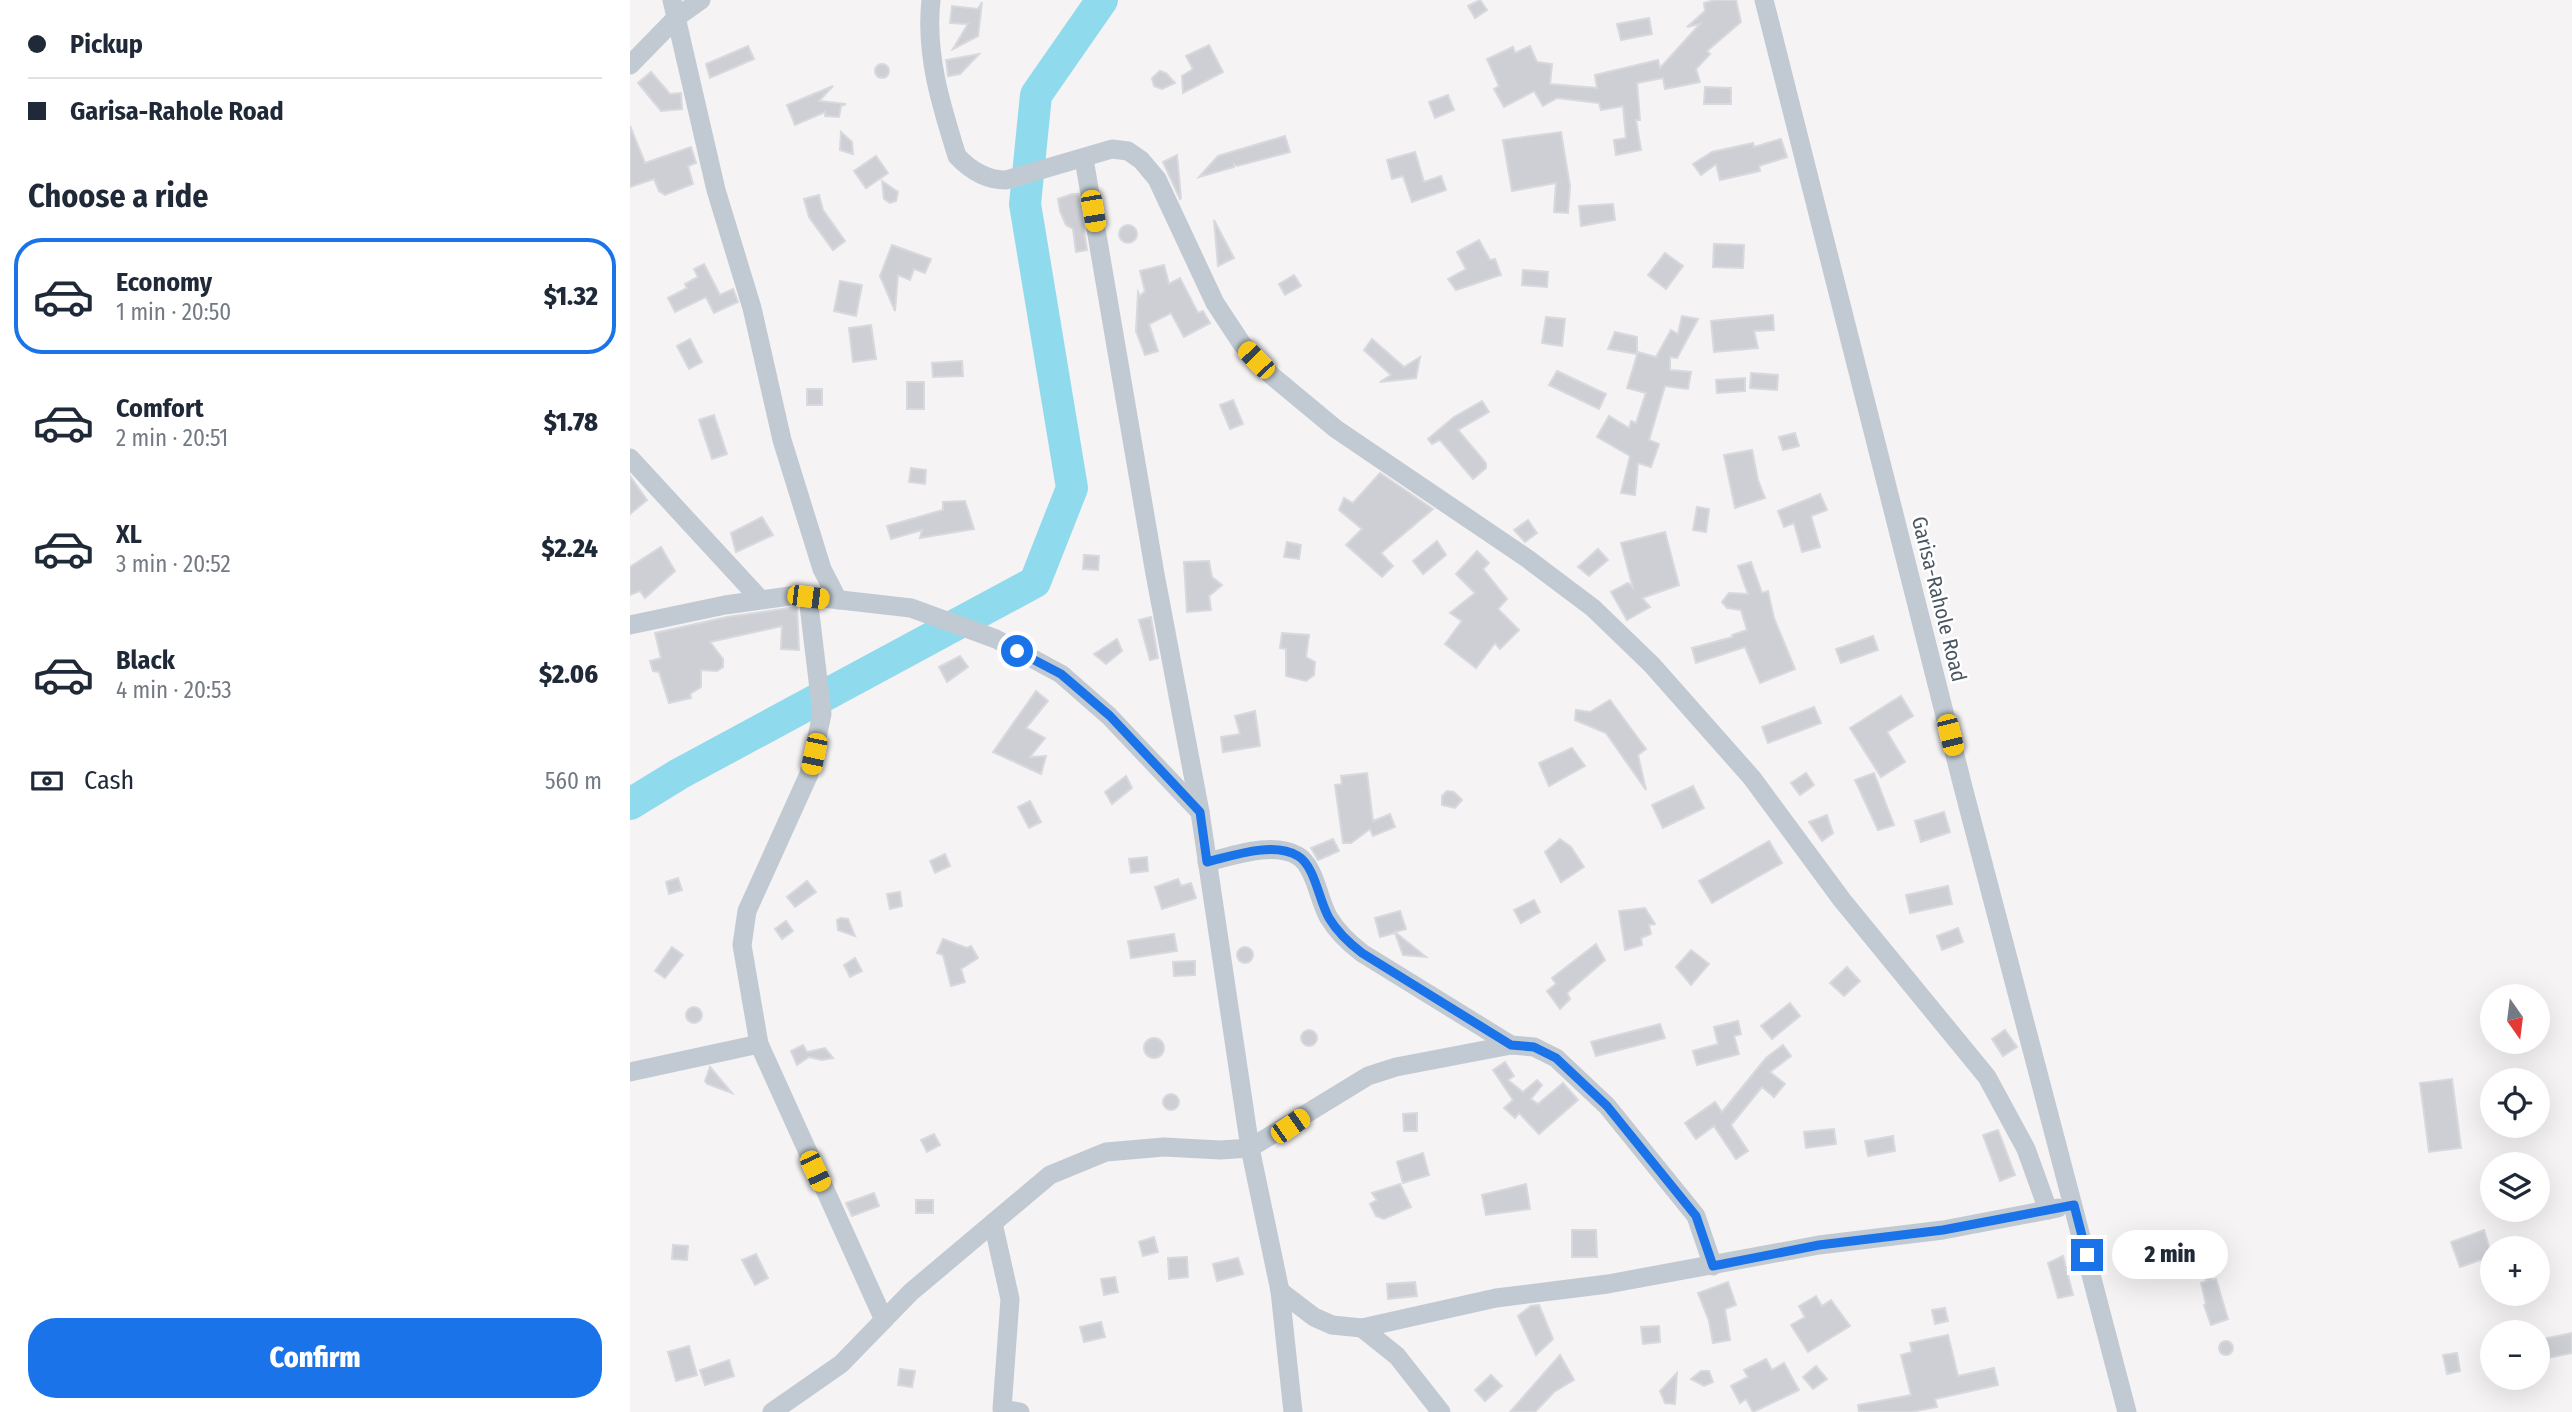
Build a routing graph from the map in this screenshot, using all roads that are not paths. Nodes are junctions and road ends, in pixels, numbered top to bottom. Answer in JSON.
{"nodes":[{"id":1,"x":701,"y":0,"type":"edge"},
{"id":2,"x":931,"y":0,"type":"edge"},
{"id":3,"x":1764,"y":0,"type":"edge"},
{"id":4,"x":674,"y":9,"type":"edge"},
{"id":5,"x":630,"y":65,"type":"edge"},
{"id":6,"x":1084,"y":159,"type":"junction"},
{"id":7,"x":630,"y":458,"type":"edge"},
{"id":8,"x":808,"y":597,"type":"junction"},
{"id":9,"x":760,"y":599,"type":"junction"},
{"id":10,"x":838,"y":600,"type":"junction"},
{"id":11,"x":630,"y":625,"type":"edge"},
{"id":12,"x":1200,"y":812,"type":"junction"},
{"id":13,"x":1207,"y":862,"type":"junction"},
{"id":14,"x":759,"y":1044,"type":"junction"},
{"id":15,"x":1511,"y":1045,"type":"junction"},
{"id":16,"x":630,"y":1072,"type":"edge"},
{"id":17,"x":1250,"y":1148,"type":"junction"},
{"id":18,"x":2074,"y":1205,"type":"junction"},
{"id":19,"x":2048,"y":1210,"type":"junction"},
{"id":20,"x":993,"y":1223,"type":"junction"},
{"id":21,"x":1713,"y":1266,"type":"junction"},
{"id":22,"x":1280,"y":1291,"type":"junction"},
{"id":23,"x":884,"y":1320,"type":"junction"},
{"id":24,"x":1362,"y":1328,"type":"junction"},
{"id":25,"x":1007,"y":1411,"type":"edge"},
{"id":26,"x":772,"y":1412,"type":"edge"},
{"id":27,"x":1292,"y":1412,"type":"edge"},
{"id":28,"x":1441,"y":1412,"type":"edge"},
{"id":29,"x":2127,"y":1412,"type":"edge"}],
"edges":[{"from":1,"to":4,"type":"street"},
{"from":2,"to":6,"type":"street"},
{"from":3,"to":18,"type":"street","name":"Garisa-Rahole Road"},
{"from":4,"to":5,"type":"street"},
{"from":4,"to":10,"type":"street"},
{"from":6,"to":12,"type":"street"},
{"from":6,"to":19,"type":"street"},
{"from":7,"to":9,"type":"street"},
{"from":8,"to":9,"type":"street"},
{"from":8,"to":10,"type":"street"},
{"from":8,"to":14,"type":"street"},
{"from":9,"to":11,"type":"street"},
{"from":10,"to":12,"type":"street"},
{"from":12,"to":13,"type":"street"},
{"from":13,"to":15,"type":"street"},
{"from":13,"to":17,"type":"street"},
{"from":14,"to":16,"type":"street"},
{"from":14,"to":23,"type":"street"},
{"from":15,"to":17,"type":"street"},
{"from":15,"to":21,"type":"street"},
{"from":17,"to":20,"type":"street"},
{"from":17,"to":22,"type":"street"},
{"from":18,"to":19,"type":"street"},
{"from":18,"to":29,"type":"street","name":"Garisa-Rahole Road"},
{"from":19,"to":21,"type":"street"},
{"from":20,"to":23,"type":"street"},
{"from":20,"to":25,"type":"street"},
{"from":21,"to":24,"type":"street"},
{"from":22,"to":24,"type":"street"},
{"from":22,"to":27,"type":"street"},
{"from":23,"to":26,"type":"street"},
{"from":24,"to":28,"type":"street"}]}
